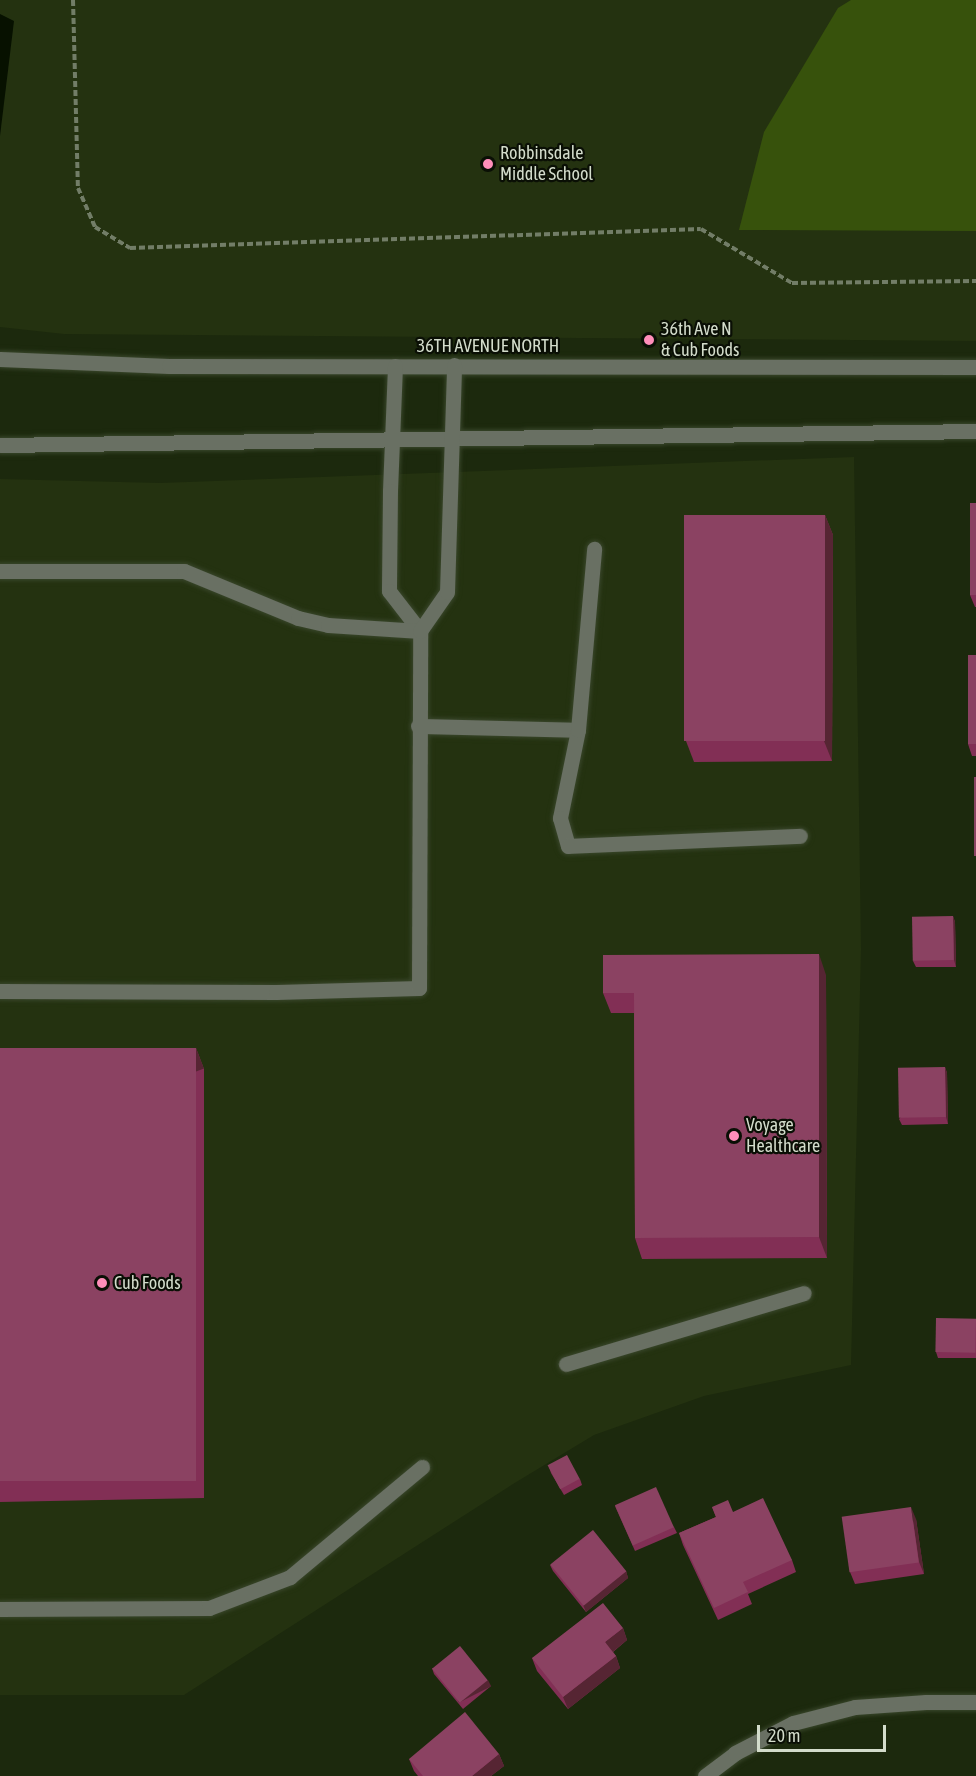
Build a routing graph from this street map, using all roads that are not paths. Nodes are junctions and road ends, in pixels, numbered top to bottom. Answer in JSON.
{"nodes":[{"id":1,"x":0,"y":359,"type":"edge"},
{"id":2,"x":454,"y":365,"type":"junction"},
{"id":3,"x":395,"y":366,"type":"junction"},
{"id":4,"x":976,"y":367,"type":"edge"},
{"id":5,"x":976,"y":431,"type":"edge"},
{"id":6,"x":392,"y":440,"type":"junction"},
{"id":7,"x":451,"y":440,"type":"junction"},
{"id":8,"x":0,"y":444,"type":"edge"},
{"id":9,"x":594,"y":549,"type":"dead end"},
{"id":10,"x":0,"y":571,"type":"edge"},
{"id":11,"x":420,"y":631,"type":"junction"},
{"id":12,"x":418,"y":726,"type":"junction"},
{"id":13,"x":578,"y":730,"type":"junction"},
{"id":14,"x":800,"y":836,"type":"dead end"},
{"id":15,"x":0,"y":991,"type":"edge"},
{"id":16,"x":804,"y":1293,"type":"dead end"},
{"id":17,"x":566,"y":1364,"type":"dead end"},
{"id":18,"x":422,"y":1467,"type":"dead end"},
{"id":19,"x":0,"y":1609,"type":"edge"},
{"id":20,"x":976,"y":1701,"type":"edge"},
{"id":21,"x":705,"y":1776,"type":"edge"}],
"edges":[{"from":1,"to":3,"type":"street","name":"36TH AVENUE NORTH"},
{"from":2,"to":3,"type":"street","name":"36TH AVENUE NORTH"},
{"from":2,"to":4,"type":"street","name":"36TH AVENUE NORTH"},
{"from":2,"to":7,"type":"street"},
{"from":3,"to":6,"type":"street"},
{"from":5,"to":7,"type":"street"},
{"from":6,"to":7,"type":"street"},
{"from":6,"to":8,"type":"street"},
{"from":6,"to":11,"type":"street"},
{"from":7,"to":11,"type":"street"},
{"from":9,"to":13,"type":"street"},
{"from":10,"to":11,"type":"street"},
{"from":11,"to":12,"type":"street"},
{"from":12,"to":13,"type":"street"},
{"from":12,"to":15,"type":"street"},
{"from":13,"to":14,"type":"street"},
{"from":16,"to":17,"type":"street"},
{"from":18,"to":19,"type":"street"},
{"from":20,"to":21,"type":"street"}]}
